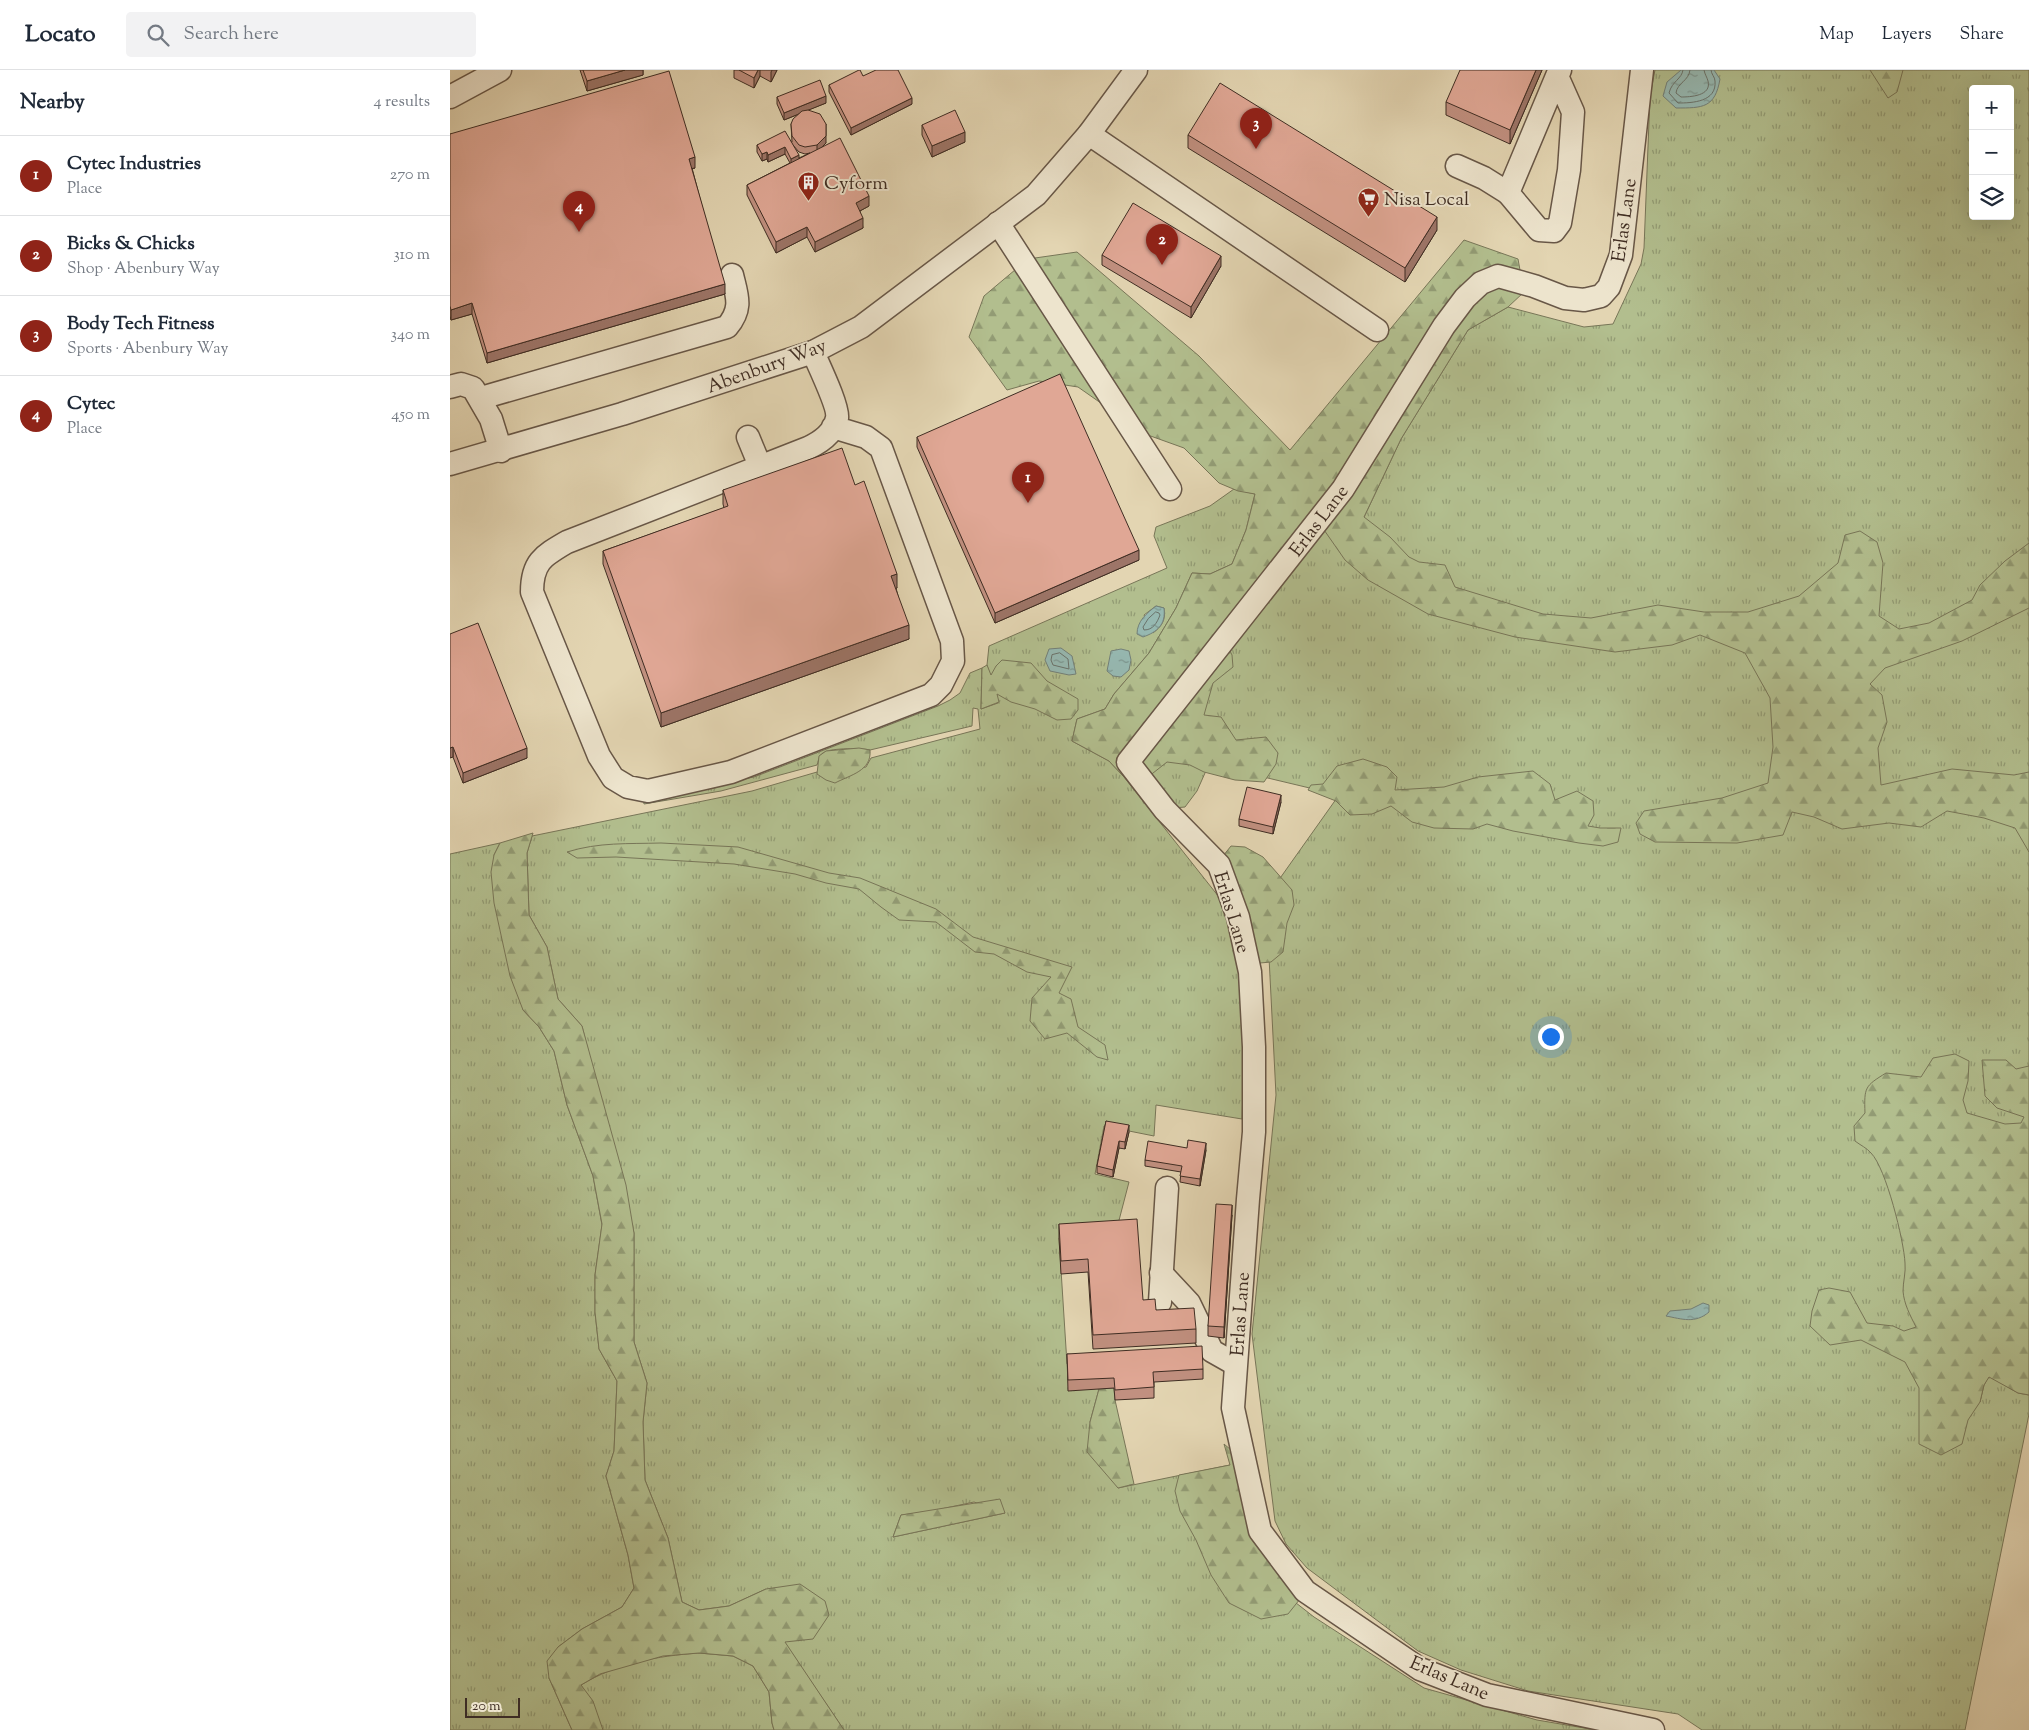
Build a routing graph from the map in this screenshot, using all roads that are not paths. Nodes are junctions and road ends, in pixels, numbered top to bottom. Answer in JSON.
{"nodes":[{"id":1,"x":500,"y":70,"type":"edge"},
{"id":2,"x":1136,"y":70,"type":"edge"},
{"id":3,"x":1642,"y":70,"type":"edge"},
{"id":4,"x":1559,"y":73,"type":"edge"},
{"id":5,"x":450,"y":96,"type":"edge"},
{"id":6,"x":1089,"y":134,"type":"junction"},
{"id":7,"x":1457,"y":166,"type":"dead end"},
{"id":8,"x":1508,"y":194,"type":"junction"},
{"id":9,"x":998,"y":224,"type":"junction"},
{"id":10,"x":732,"y":274,"type":"dead end"},
{"id":11,"x":1377,"y":330,"type":"dead end"},
{"id":12,"x":813,"y":352,"type":"junction"},
{"id":13,"x":450,"y":387,"type":"edge"},
{"id":14,"x":481,"y":398,"type":"junction"},
{"id":15,"x":833,"y":427,"type":"junction"},
{"id":16,"x":748,"y":436,"type":"dead end"},
{"id":17,"x":501,"y":450,"type":"junction"},
{"id":18,"x":450,"y":464,"type":"edge"},
{"id":19,"x":760,"y":466,"type":"junction"},
{"id":20,"x":1170,"y":489,"type":"dead end"},
{"id":21,"x":1167,"y":1188,"type":"dead end"},
{"id":22,"x":1162,"y":1274,"type":"junction"},
{"id":23,"x":1160,"y":1302,"type":"dead end"},
{"id":24,"x":1235,"y":1364,"type":"junction"},
{"id":25,"x":1653,"y":1730,"type":"edge"}],
"edges":[{"from":1,"to":5,"type":"street"},
{"from":2,"to":6,"type":"street","name":"Abenbury Way"},
{"from":3,"to":24,"type":"street","name":"Erlas Lane"},
{"from":4,"to":8,"type":"street"},
{"from":4,"to":8,"type":"street"},
{"from":6,"to":9,"type":"street","name":"Abenbury Way"},
{"from":6,"to":11,"type":"street"},
{"from":7,"to":8,"type":"street"},
{"from":9,"to":12,"type":"street","name":"Abenbury Way"},
{"from":9,"to":20,"type":"street"},
{"from":10,"to":14,"type":"street"},
{"from":12,"to":15,"type":"street"},
{"from":12,"to":17,"type":"street","name":"Abenbury Way"},
{"from":13,"to":14,"type":"street"},
{"from":14,"to":17,"type":"street"},
{"from":15,"to":19,"type":"street"},
{"from":15,"to":19,"type":"street"},
{"from":16,"to":19,"type":"street"},
{"from":17,"to":18,"type":"street","name":"Abenbury Way"},
{"from":21,"to":22,"type":"street"},
{"from":22,"to":23,"type":"street"},
{"from":22,"to":24,"type":"street"},
{"from":24,"to":25,"type":"street","name":"Erlas Lane"}]}
